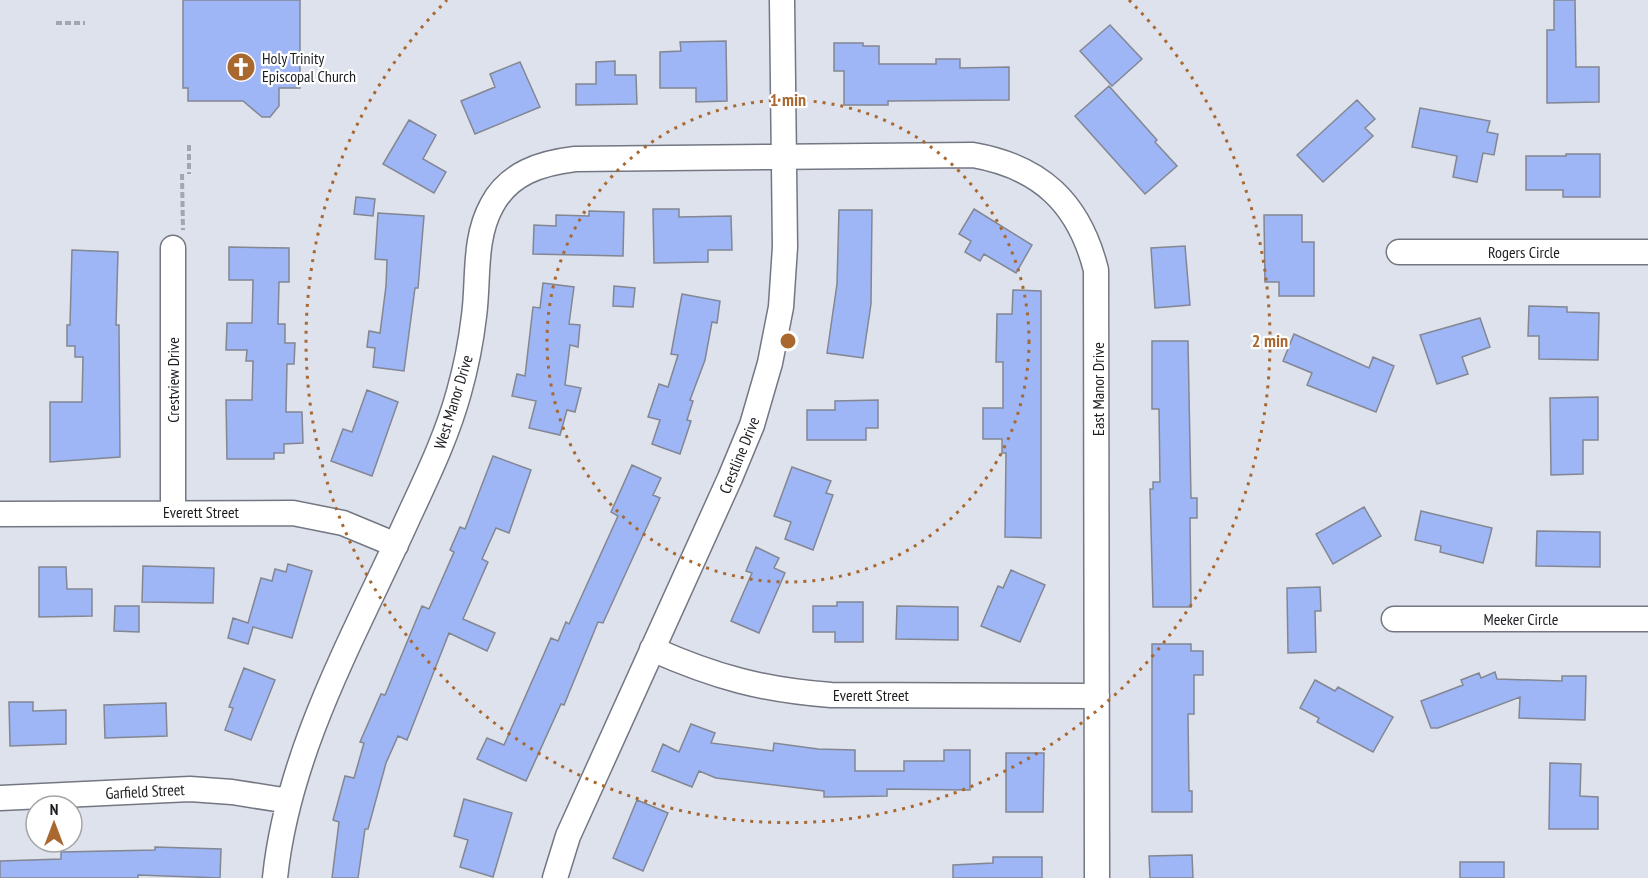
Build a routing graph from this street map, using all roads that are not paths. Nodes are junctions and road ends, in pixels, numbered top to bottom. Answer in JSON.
{"nodes":[{"id":1,"x":782,"y":0,"type":"edge"},
{"id":2,"x":784,"y":156,"type":"junction"},
{"id":3,"x":178,"y":241,"type":"road end"},
{"id":4,"x":1399,"y":252,"type":"dead end"},
{"id":5,"x":1648,"y":252,"type":"edge"},
{"id":6,"x":173,"y":512,"type":"junction"},
{"id":7,"x":0,"y":514,"type":"edge"},
{"id":8,"x":396,"y":545,"type":"junction"},
{"id":9,"x":1394,"y":620,"type":"dead end"},
{"id":10,"x":1648,"y":620,"type":"edge"},
{"id":11,"x":652,"y":649,"type":"junction"},
{"id":12,"x":1097,"y":696,"type":"junction"},
{"id":13,"x":0,"y":798,"type":"edge"},
{"id":14,"x":289,"y":801,"type":"junction"},
{"id":15,"x":275,"y":878,"type":"edge"},
{"id":16,"x":555,"y":878,"type":"edge"},
{"id":17,"x":1097,"y":878,"type":"edge"}],
"edges":[{"from":1,"to":2,"type":"street","name":"Crestline Drive"},
{"from":2,"to":8,"type":"street","name":"West Manor Drive"},
{"from":2,"to":11,"type":"street","name":"Crestline Drive"},
{"from":2,"to":12,"type":"street","name":"East Manor Drive"},
{"from":3,"to":6,"type":"street","name":"Crestview Drive"},
{"from":4,"to":5,"type":"street","name":"Rogers Circle"},
{"from":6,"to":7,"type":"street","name":"Everett Street"},
{"from":6,"to":8,"type":"street","name":"Everett Street"},
{"from":8,"to":14,"type":"street","name":"West Manor Drive"},
{"from":9,"to":10,"type":"street","name":"Meeker Circle"},
{"from":11,"to":12,"type":"street","name":"Everett Street"},
{"from":11,"to":16,"type":"street","name":"Crestline Drive"},
{"from":12,"to":17,"type":"street","name":"East Manor Drive"},
{"from":13,"to":14,"type":"street","name":"Garfield Street"},
{"from":14,"to":15,"type":"street","name":"West Manor Drive"}]}
